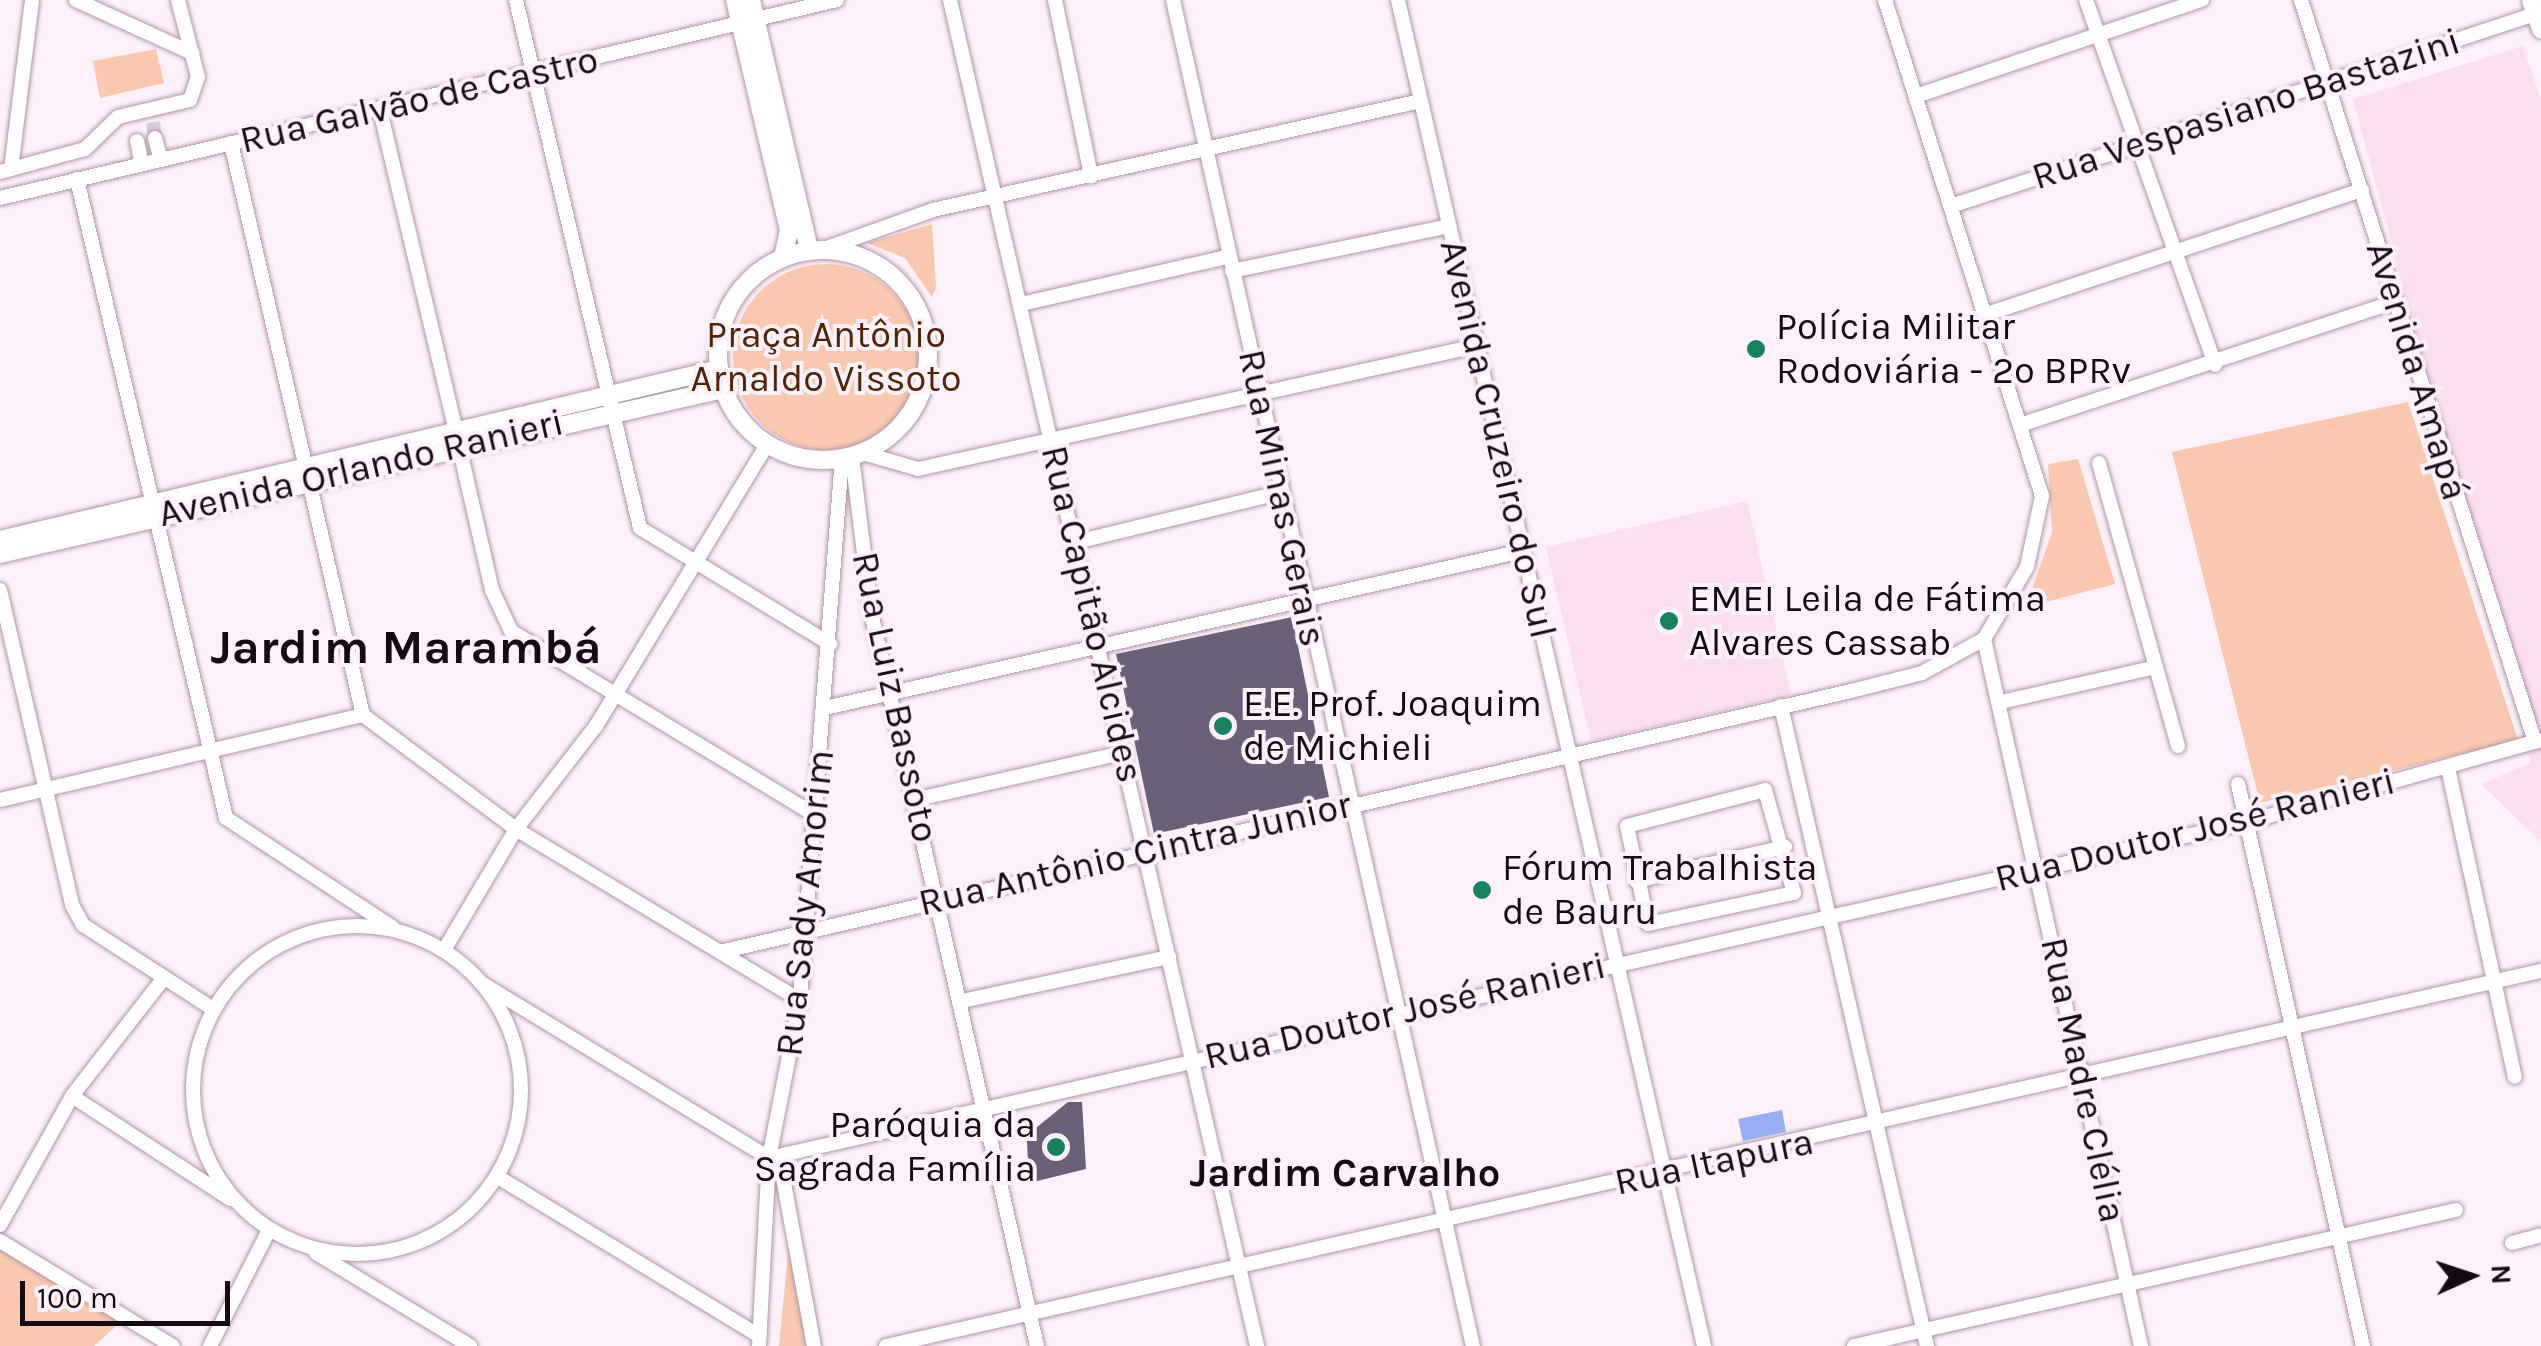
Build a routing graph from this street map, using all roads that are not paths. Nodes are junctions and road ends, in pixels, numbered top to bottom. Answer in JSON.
{"nodes":[{"id":1,"x":32,"y":0,"type":"edge"},
{"id":2,"x":76,"y":0,"type":"edge"},
{"id":3,"x":178,"y":0,"type":"edge"},
{"id":4,"x":516,"y":0,"type":"edge"},
{"id":5,"x":735,"y":0,"type":"edge"},
{"id":6,"x":751,"y":0,"type":"edge"},
{"id":7,"x":837,"y":0,"type":"edge"},
{"id":8,"x":950,"y":0,"type":"edge"},
{"id":9,"x":1055,"y":0,"type":"edge"},
{"id":10,"x":1173,"y":0,"type":"edge"},
{"id":11,"x":1398,"y":0,"type":"edge"},
{"id":12,"x":1885,"y":0,"type":"edge"},
{"id":13,"x":2086,"y":0,"type":"edge"},
{"id":14,"x":2202,"y":0,"type":"edge"},
{"id":15,"x":2301,"y":0,"type":"edge"},
{"id":16,"x":2537,"y":14,"type":"edge"},
{"id":17,"x":748,"y":24,"type":"junction"},
{"id":18,"x":2097,"y":36,"type":"junction"},
{"id":19,"x":192,"y":54,"type":"junction"},
{"id":20,"x":532,"y":75,"type":"junction"},
{"id":21,"x":2327,"y":83,"type":"junction"},
{"id":22,"x":1916,"y":96,"type":"junction"},
{"id":23,"x":1420,"y":101,"type":"junction"},
{"id":24,"x":380,"y":110,"type":"junction"},
{"id":25,"x":153,"y":123,"type":"junction"},
{"id":26,"x":135,"y":127,"type":"junction"},
{"id":27,"x":230,"y":144,"type":"junction"},
{"id":28,"x":2135,"y":145,"type":"junction"},
{"id":29,"x":1205,"y":151,"type":"junction"},
{"id":30,"x":161,"y":160,"type":"junction"},
{"id":31,"x":142,"y":164,"type":"junction"},
{"id":32,"x":6,"y":171,"type":"edge"},
{"id":33,"x":1091,"y":176,"type":"junction"},
{"id":34,"x":77,"y":179,"type":"junction"},
{"id":35,"x":2362,"y":190,"type":"junction"},
{"id":36,"x":994,"y":196,"type":"junction"},
{"id":37,"x":0,"y":198,"type":"edge"},
{"id":38,"x":1952,"y":206,"type":"junction"},
{"id":39,"x":1449,"y":226,"type":"junction"},
{"id":40,"x":816,"y":249,"type":"junction"},
{"id":41,"x":2171,"y":253,"type":"junction"},
{"id":42,"x":783,"y":256,"type":"junction"},
{"id":43,"x":1229,"y":264,"type":"junction"},
{"id":44,"x":2394,"y":302,"type":"junction"},
{"id":45,"x":1021,"y":304,"type":"junction"},
{"id":46,"x":1987,"y":314,"type":"junction"},
{"id":47,"x":1476,"y":346,"type":"junction"},
{"id":48,"x":2214,"y":365,"type":"junction"},
{"id":49,"x":719,"y":370,"type":"junction"},
{"id":50,"x":723,"y":390,"type":"junction"},
{"id":51,"x":1260,"y":392,"type":"junction"},
{"id":52,"x":607,"y":403,"type":"junction"},
{"id":53,"x":2022,"y":424,"type":"junction"},
{"id":54,"x":1051,"y":438,"type":"junction"},
{"id":55,"x":458,"y":439,"type":"junction"},
{"id":56,"x":767,"y":445,"type":"junction"},
{"id":57,"x":852,"y":456,"type":"junction"},
{"id":58,"x":2099,"y":463,"type":"dead end"},
{"id":59,"x":306,"y":475,"type":"junction"},
{"id":60,"x":1279,"y":493,"type":"junction"},
{"id":61,"x":154,"y":509,"type":"junction"},
{"id":62,"x":0,"y":540,"type":"edge"},
{"id":63,"x":1076,"y":542,"type":"junction"},
{"id":64,"x":1522,"y":551,"type":"junction"},
{"id":65,"x":0,"y":554,"type":"edge"},
{"id":66,"x":696,"y":565,"type":"junction"},
{"id":67,"x":0,"y":590,"type":"edge"},
{"id":68,"x":1304,"y":600,"type":"junction"},
{"id":69,"x":1984,"y":639,"type":"junction"},
{"id":70,"x":830,"y":644,"type":"junction"},
{"id":71,"x":1101,"y":646,"type":"junction"},
{"id":72,"x":2156,"y":667,"type":"junction"},
{"id":73,"x":616,"y":694,"type":"junction"},
{"id":74,"x":892,"y":694,"type":"junction"},
{"id":75,"x":2001,"y":702,"type":"junction"},
{"id":76,"x":1781,"y":706,"type":"junction"},
{"id":77,"x":825,"y":708,"type":"junction"},
{"id":78,"x":364,"y":715,"type":"junction"},
{"id":79,"x":2538,"y":741,"type":"edge"},
{"id":80,"x":2178,"y":746,"type":"dead end"},
{"id":81,"x":209,"y":750,"type":"junction"},
{"id":82,"x":1126,"y":752,"type":"junction"},
{"id":83,"x":1571,"y":756,"type":"junction"},
{"id":84,"x":2448,"y":768,"type":"junction"},
{"id":85,"x":2238,"y":784,"type":"dead end"},
{"id":86,"x":46,"y":788,"type":"junction"},
{"id":87,"x":918,"y":799,"type":"junction"},
{"id":88,"x":0,"y":800,"type":"edge"},
{"id":89,"x":1348,"y":804,"type":"junction"},
{"id":90,"x":1807,"y":812,"type":"junction"},
{"id":91,"x":817,"y":816,"type":"junction"},
{"id":92,"x":1779,"y":817,"type":"junction"},
{"id":93,"x":2244,"y":823,"type":"junction"},
{"id":94,"x":516,"y":829,"type":"junction"},
{"id":95,"x":1785,"y":847,"type":"junction"},
{"id":96,"x":1145,"y":855,"type":"junction"},
{"id":97,"x":2037,"y":869,"type":"junction"},
{"id":98,"x":1636,"y":881,"type":"junction"},
{"id":99,"x":938,"y":900,"type":"junction"},
{"id":100,"x":1834,"y":916,"type":"junction"},
{"id":101,"x":396,"y":929,"type":"junction"},
{"id":102,"x":801,"y":930,"type":"junction"},
{"id":103,"x":444,"y":950,"type":"junction"},
{"id":104,"x":724,"y":951,"type":"junction"},
{"id":105,"x":1169,"y":958,"type":"junction"},
{"id":106,"x":1617,"y":962,"type":"junction"},
{"id":107,"x":2541,"y":971,"type":"edge"},
{"id":108,"x":164,"y":978,"type":"junction"},
{"id":109,"x":2495,"y":982,"type":"junction"},
{"id":110,"x":483,"y":984,"type":"junction"},
{"id":111,"x":800,"y":1000,"type":"junction"},
{"id":112,"x":962,"y":1001,"type":"junction"},
{"id":113,"x":213,"y":1010,"type":"junction"},
{"id":114,"x":1401,"y":1012,"type":"junction"},
{"id":115,"x":2292,"y":1030,"type":"junction"},
{"id":116,"x":1190,"y":1059,"type":"junction"},
{"id":117,"x":2082,"y":1076,"type":"junction"},
{"id":118,"x":2514,"y":1077,"type":"dead end"},
{"id":119,"x":72,"y":1096,"type":"junction"},
{"id":120,"x":985,"y":1112,"type":"junction"},
{"id":121,"x":1880,"y":1125,"type":"junction"},
{"id":122,"x":774,"y":1157,"type":"junction"},
{"id":123,"x":1664,"y":1171,"type":"junction"},
{"id":124,"x":498,"y":1177,"type":"junction"},
{"id":125,"x":236,"y":1203,"type":"junction"},
{"id":126,"x":2456,"y":1210,"type":"dead end"},
{"id":127,"x":1447,"y":1224,"type":"junction"},
{"id":128,"x":0,"y":1225,"type":"edge"},
{"id":129,"x":269,"y":1230,"type":"junction"},
{"id":130,"x":2338,"y":1234,"type":"junction"},
{"id":131,"x":2541,"y":1235,"type":"edge"},
{"id":132,"x":0,"y":1241,"type":"edge"},
{"id":133,"x":2512,"y":1243,"type":"dead end"},
{"id":134,"x":308,"y":1248,"type":"junction"},
{"id":135,"x":1240,"y":1268,"type":"junction"},
{"id":136,"x":2127,"y":1280,"type":"junction"},
{"id":137,"x":1029,"y":1315,"type":"junction"},
{"id":138,"x":1925,"y":1339,"type":"edge"},
{"id":139,"x":759,"y":1341,"type":"edge"},
{"id":140,"x":173,"y":1346,"type":"edge"},
{"id":141,"x":210,"y":1346,"type":"edge"},
{"id":142,"x":470,"y":1346,"type":"edge"},
{"id":143,"x":814,"y":1346,"type":"edge"},
{"id":144,"x":886,"y":1346,"type":"edge"},
{"id":145,"x":1037,"y":1346,"type":"edge"},
{"id":146,"x":1256,"y":1346,"type":"edge"},
{"id":147,"x":1473,"y":1346,"type":"edge"},
{"id":148,"x":1704,"y":1346,"type":"edge"},
{"id":149,"x":1854,"y":1346,"type":"edge"},
{"id":150,"x":2141,"y":1346,"type":"edge"},
{"id":151,"x":2363,"y":1346,"type":"edge"}],
"edges":[{"from":1,"to":32,"type":"street"},
{"from":2,"to":19,"type":"street"},
{"from":3,"to":19,"type":"street"},
{"from":4,"to":20,"type":"street"},
{"from":5,"to":17,"type":"main road"},
{"from":6,"to":17,"type":"main road"},
{"from":7,"to":17,"type":"street","name":"Rua Galvão de Castro"},
{"from":8,"to":36,"type":"street","name":"Rua Capitão Alcides"},
{"from":9,"to":33,"type":"street"},
{"from":10,"to":29,"type":"street","name":"Rua Minas Gerais"},
{"from":11,"to":23,"type":"street","name":"Avenida Cruzeiro do Sul"},
{"from":12,"to":22,"type":"street"},
{"from":13,"to":18,"type":"street"},
{"from":14,"to":18,"type":"street"},
{"from":15,"to":21,"type":"street","name":"Avenida Amapá"},
{"from":16,"to":21,"type":"street","name":"Rua Vespasiano Bastazini"},
{"from":17,"to":20,"type":"street","name":"Rua Galvão de Castro"},
{"from":17,"to":40,"type":"main road"},
{"from":17,"to":42,"type":"main road"},
{"from":18,"to":22,"type":"street"},
{"from":18,"to":28,"type":"street"},
{"from":19,"to":25,"type":"street"},
{"from":20,"to":24,"type":"street","name":"Rua Galvão de Castro"},
{"from":20,"to":52,"type":"street"},
{"from":21,"to":28,"type":"street","name":"Rua Vespasiano Bastazini"},
{"from":21,"to":35,"type":"street","name":"Avenida Amapá"},
{"from":22,"to":38,"type":"street"},
{"from":23,"to":29,"type":"street"},
{"from":23,"to":39,"type":"street","name":"Avenida Cruzeiro do Sul"},
{"from":24,"to":27,"type":"street","name":"Rua Galvão de Castro"},
{"from":24,"to":55,"type":"street"},
{"from":25,"to":26,"type":"street"},
{"from":25,"to":30,"type":"street"},
{"from":26,"to":31,"type":"street"},
{"from":26,"to":32,"type":"street"},
{"from":27,"to":30,"type":"street","name":"Rua Galvão de Castro"},
{"from":27,"to":59,"type":"street"},
{"from":28,"to":38,"type":"street","name":"Rua Vespasiano Bastazini"},
{"from":28,"to":41,"type":"street"},
{"from":29,"to":33,"type":"street"},
{"from":29,"to":43,"type":"street","name":"Rua Minas Gerais"},
{"from":30,"to":31,"type":"street","name":"Rua Galvão de Castro"},
{"from":31,"to":34,"type":"street","name":"Rua Galvão de Castro"},
{"from":33,"to":36,"type":"street"},
{"from":34,"to":37,"type":"street","name":"Rua Galvão de Castro"},
{"from":34,"to":61,"type":"street"},
{"from":35,"to":41,"type":"street"},
{"from":35,"to":44,"type":"street","name":"Avenida Amapá"},
{"from":36,"to":40,"type":"street"},
{"from":36,"to":45,"type":"street","name":"Rua Capitão Alcides"},
{"from":38,"to":46,"type":"street"},
{"from":39,"to":43,"type":"street"},
{"from":39,"to":47,"type":"street","name":"Avenida Cruzeiro do Sul"},
{"from":40,"to":42,"type":"main road"},
{"from":40,"to":57,"type":"main road"},
{"from":41,"to":46,"type":"street"},
{"from":41,"to":48,"type":"street"},
{"from":42,"to":49,"type":"main road"},
{"from":43,"to":45,"type":"street"},
{"from":43,"to":51,"type":"street","name":"Rua Minas Gerais"},
{"from":44,"to":48,"type":"street"},
{"from":44,"to":79,"type":"street","name":"Avenida Amapá"},
{"from":45,"to":54,"type":"street","name":"Rua Capitão Alcides"},
{"from":46,"to":53,"type":"street"},
{"from":47,"to":51,"type":"street"},
{"from":47,"to":64,"type":"street","name":"Avenida Cruzeiro do Sul"},
{"from":48,"to":53,"type":"street"},
{"from":49,"to":50,"type":"main road"},
{"from":49,"to":52,"type":"main road","name":"Avenida Orlando Ranieri"},
{"from":50,"to":52,"type":"main road","name":"Avenida Orlando Ranieri"},
{"from":50,"to":56,"type":"main road"},
{"from":51,"to":54,"type":"street"},
{"from":51,"to":60,"type":"street","name":"Rua Minas Gerais"},
{"from":52,"to":55,"type":"main road","name":"Avenida Orlando Ranieri"},
{"from":52,"to":66,"type":"street"},
{"from":53,"to":69,"type":"street"},
{"from":54,"to":57,"type":"street"},
{"from":54,"to":63,"type":"street","name":"Rua Capitão Alcides"},
{"from":55,"to":59,"type":"main road","name":"Avenida Orlando Ranieri"},
{"from":55,"to":73,"type":"street"},
{"from":56,"to":57,"type":"main road"},
{"from":56,"to":66,"type":"street"},
{"from":57,"to":70,"type":"street","name":"Rua Sady Amorim"},
{"from":57,"to":74,"type":"street","name":"Rua Luiz Bassoto"},
{"from":58,"to":72,"type":"street"},
{"from":59,"to":61,"type":"main road","name":"Avenida Orlando Ranieri"},
{"from":59,"to":78,"type":"street"},
{"from":60,"to":63,"type":"street"},
{"from":60,"to":68,"type":"street","name":"Rua Minas Gerais"},
{"from":61,"to":62,"type":"main road","name":"Avenida Orlando Ranieri"},
{"from":61,"to":65,"type":"main road","name":"Avenida Orlando Ranieri"},
{"from":61,"to":81,"type":"street"},
{"from":63,"to":71,"type":"street","name":"Rua Capitão Alcides"},
{"from":64,"to":68,"type":"street"},
{"from":64,"to":83,"type":"street","name":"Avenida Cruzeiro do Sul"},
{"from":66,"to":70,"type":"street"},
{"from":66,"to":73,"type":"street"},
{"from":67,"to":86,"type":"street"},
{"from":68,"to":71,"type":"street"},
{"from":68,"to":89,"type":"street","name":"Rua Minas Gerais"},
{"from":69,"to":75,"type":"street","name":"Rua Madre Clélia"},
{"from":69,"to":76,"type":"street","name":"Rua Antônio Cintra Junior"},
{"from":70,"to":77,"type":"street","name":"Rua Sady Amorim"},
{"from":71,"to":74,"type":"street"},
{"from":71,"to":82,"type":"street","name":"Rua Capitão Alcides"},
{"from":72,"to":75,"type":"street"},
{"from":72,"to":80,"type":"street"},
{"from":73,"to":91,"type":"street"},
{"from":73,"to":94,"type":"street"},
{"from":74,"to":77,"type":"street"},
{"from":74,"to":87,"type":"street","name":"Rua Luiz Bassoto"},
{"from":75,"to":97,"type":"street","name":"Rua Madre Clélia"},
{"from":76,"to":83,"type":"street","name":"Rua Antônio Cintra Junior"},
{"from":76,"to":90,"type":"street"},
{"from":77,"to":91,"type":"street","name":"Rua Sady Amorim"},
{"from":78,"to":81,"type":"street"},
{"from":78,"to":94,"type":"street"},
{"from":79,"to":84,"type":"street","name":"Rua Doutor José Ranieri"},
{"from":81,"to":86,"type":"street"},
{"from":81,"to":101,"type":"street"},
{"from":82,"to":87,"type":"street"},
{"from":82,"to":96,"type":"street","name":"Rua Capitão Alcides"},
{"from":83,"to":89,"type":"street","name":"Rua Antônio Cintra Junior"},
{"from":83,"to":106,"type":"street","name":"Avenida Cruzeiro do Sul"},
{"from":84,"to":93,"type":"street","name":"Rua Doutor José Ranieri"},
{"from":84,"to":109,"type":"street"},
{"from":85,"to":93,"type":"street"},
{"from":86,"to":88,"type":"street"},
{"from":86,"to":108,"type":"street"},
{"from":87,"to":99,"type":"street","name":"Rua Luiz Bassoto"},
{"from":89,"to":96,"type":"street","name":"Rua Antônio Cintra Junior"},
{"from":89,"to":114,"type":"street","name":"Rua Minas Gerais"},
{"from":90,"to":92,"type":"street"},
{"from":90,"to":100,"type":"street"},
{"from":91,"to":102,"type":"street","name":"Rua Sady Amorim"},
{"from":92,"to":95,"type":"street"},
{"from":92,"to":98,"type":"street"},
{"from":93,"to":97,"type":"street","name":"Rua Doutor José Ranieri"},
{"from":93,"to":115,"type":"street"},
{"from":94,"to":103,"type":"street"},
{"from":94,"to":104,"type":"street"},
{"from":95,"to":98,"type":"street"},
{"from":95,"to":98,"type":"street"},
{"from":96,"to":99,"type":"street","name":"Rua Antônio Cintra Junior"},
{"from":96,"to":105,"type":"street","name":"Rua Capitão Alcides"},
{"from":97,"to":100,"type":"street","name":"Rua Doutor José Ranieri"},
{"from":97,"to":117,"type":"street","name":"Rua Madre Clélia"},
{"from":99,"to":102,"type":"street","name":"Rua Antônio Cintra Junior"},
{"from":99,"to":112,"type":"street","name":"Rua Luiz Bassoto"},
{"from":100,"to":106,"type":"street","name":"Rua Doutor José Ranieri"},
{"from":100,"to":121,"type":"street"},
{"from":101,"to":103,"type":"street"},
{"from":101,"to":113,"type":"street"},
{"from":102,"to":104,"type":"street","name":"Rua Antônio Cintra Junior"},
{"from":102,"to":111,"type":"street","name":"Rua Sady Amorim"},
{"from":103,"to":110,"type":"street"},
{"from":104,"to":111,"type":"street"},
{"from":105,"to":112,"type":"street"},
{"from":105,"to":116,"type":"street","name":"Rua Capitão Alcides"},
{"from":106,"to":114,"type":"street","name":"Rua Doutor José Ranieri"},
{"from":106,"to":123,"type":"street","name":"Avenida Cruzeiro do Sul"},
{"from":107,"to":109,"type":"street","name":"Rua Itapura"},
{"from":108,"to":113,"type":"street"},
{"from":108,"to":119,"type":"street"},
{"from":109,"to":115,"type":"street","name":"Rua Itapura"},
{"from":109,"to":118,"type":"street"},
{"from":110,"to":122,"type":"street"},
{"from":110,"to":124,"type":"street"},
{"from":111,"to":122,"type":"street","name":"Rua Sady Amorim"},
{"from":112,"to":120,"type":"street","name":"Rua Luiz Bassoto"},
{"from":113,"to":125,"type":"street"},
{"from":114,"to":116,"type":"street","name":"Rua Doutor José Ranieri"},
{"from":114,"to":127,"type":"street","name":"Rua Minas Gerais"},
{"from":115,"to":117,"type":"street","name":"Rua Itapura"},
{"from":115,"to":130,"type":"street"},
{"from":116,"to":120,"type":"street","name":"Rua Doutor José Ranieri"},
{"from":116,"to":135,"type":"street","name":"Rua Capitão Alcides"},
{"from":117,"to":121,"type":"street","name":"Rua Itapura"},
{"from":117,"to":136,"type":"street","name":"Rua Madre Clélia"},
{"from":119,"to":125,"type":"street"},
{"from":119,"to":128,"type":"street"},
{"from":120,"to":122,"type":"street","name":"Rua Doutor José Ranieri"},
{"from":120,"to":137,"type":"street","name":"Rua Luiz Bassoto"},
{"from":121,"to":123,"type":"street","name":"Rua Itapura"},
{"from":121,"to":138,"type":"street"},
{"from":122,"to":139,"type":"street","name":"Rua Sady Amorim"},
{"from":122,"to":143,"type":"street"},
{"from":123,"to":127,"type":"street","name":"Rua Itapura"},
{"from":123,"to":148,"type":"street","name":"Avenida Cruzeiro do Sul"},
{"from":124,"to":134,"type":"street"},
{"from":124,"to":139,"type":"street"},
{"from":125,"to":129,"type":"street"},
{"from":126,"to":130,"type":"street"},
{"from":127,"to":135,"type":"street","name":"Rua Itapura"},
{"from":127,"to":147,"type":"street","name":"Rua Minas Gerais"},
{"from":129,"to":134,"type":"street"},
{"from":129,"to":141,"type":"street"},
{"from":130,"to":136,"type":"street"},
{"from":130,"to":151,"type":"street"},
{"from":131,"to":133,"type":"street"},
{"from":132,"to":140,"type":"street"},
{"from":134,"to":142,"type":"street"},
{"from":135,"to":137,"type":"street","name":"Rua Itapura"},
{"from":135,"to":146,"type":"street","name":"Rua Capitão Alcides"},
{"from":136,"to":138,"type":"street"},
{"from":136,"to":150,"type":"street","name":"Rua Madre Clélia"},
{"from":137,"to":144,"type":"street","name":"Rua Itapura"},
{"from":137,"to":145,"type":"street","name":"Rua Luiz Bassoto"},
{"from":138,"to":149,"type":"street"}]}
